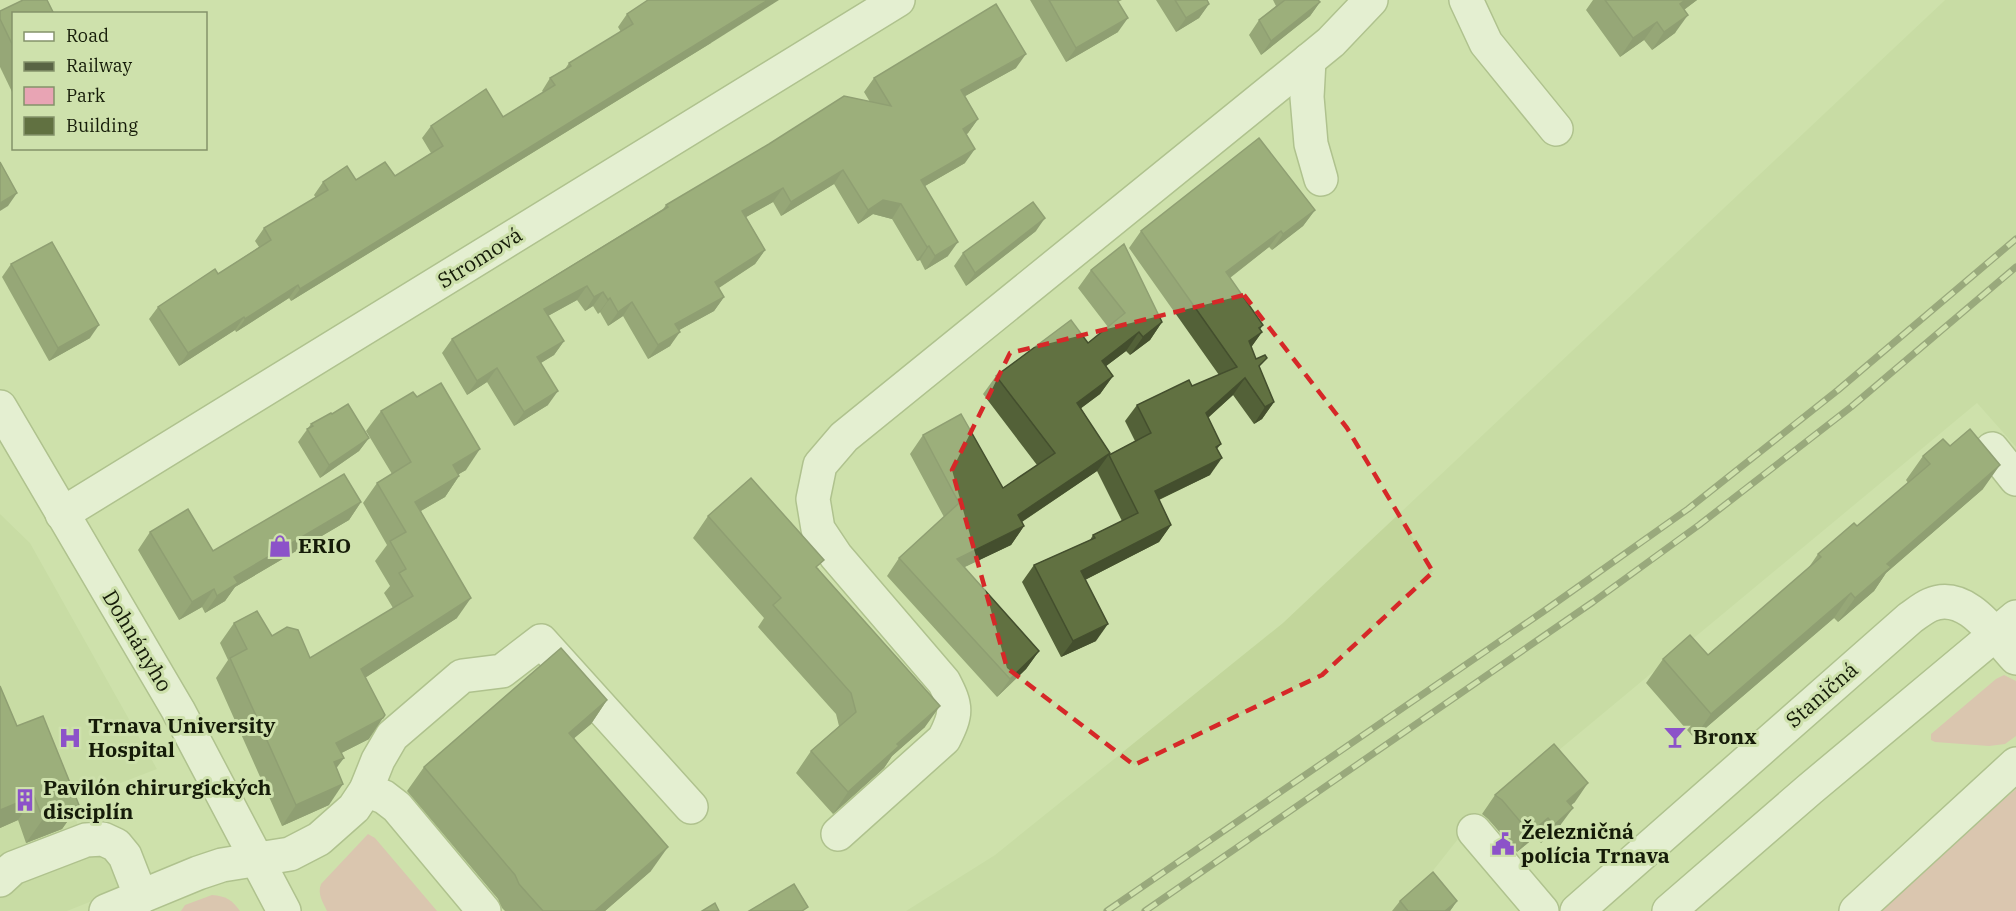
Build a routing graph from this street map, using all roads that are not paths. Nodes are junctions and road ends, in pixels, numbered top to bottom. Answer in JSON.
{"nodes":[{"id":1,"x":898,"y":0,"type":"edge"},
{"id":2,"x":1371,"y":0,"type":"edge"},
{"id":3,"x":1466,"y":0,"type":"edge"},
{"id":4,"x":1320,"y":51,"type":"junction"},
{"id":5,"x":1556,"y":129,"type":"dead end"},
{"id":6,"x":1321,"y":179,"type":"dead end"},
{"id":7,"x":0,"y":407,"type":"edge"},
{"id":8,"x":1992,"y":449,"type":"dead end"},
{"id":9,"x":2016,"y":478,"type":"edge"},
{"id":10,"x":62,"y":514,"type":"junction"},
{"id":11,"x":2009,"y":637,"type":"edge"},
{"id":12,"x":2016,"y":764,"type":"edge"},
{"id":13,"x":366,"y":790,"type":"junction"},
{"id":14,"x":691,"y":807,"type":"dead end"},
{"id":15,"x":1474,"y":831,"type":"dead end"},
{"id":16,"x":838,"y":834,"type":"dead end"},
{"id":17,"x":257,"y":859,"type":"junction"},
{"id":18,"x":0,"y":880,"type":"edge"},
{"id":19,"x":141,"y":897,"type":"junction"},
{"id":20,"x":106,"y":911,"type":"edge"},
{"id":21,"x":284,"y":911,"type":"edge"},
{"id":22,"x":484,"y":911,"type":"edge"},
{"id":23,"x":1542,"y":911,"type":"edge"},
{"id":24,"x":1577,"y":911,"type":"edge"},
{"id":25,"x":1669,"y":911,"type":"edge"},
{"id":26,"x":1856,"y":911,"type":"edge"}],
"edges":[{"from":1,"to":10,"type":"street","name":"Stromová"},
{"from":2,"to":4,"type":"street"},
{"from":3,"to":5,"type":"street"},
{"from":4,"to":6,"type":"street"},
{"from":4,"to":16,"type":"street"},
{"from":7,"to":10,"type":"street","name":"Dohnányho"},
{"from":8,"to":9,"type":"street"},
{"from":10,"to":17,"type":"street","name":"Dohnányho"},
{"from":11,"to":24,"type":"street","name":"Staničná"},
{"from":11,"to":25,"type":"street","name":"Staničná"},
{"from":12,"to":26,"type":"street"},
{"from":13,"to":14,"type":"street"},
{"from":13,"to":17,"type":"street"},
{"from":13,"to":22,"type":"street"},
{"from":15,"to":23,"type":"street"},
{"from":17,"to":19,"type":"street"},
{"from":17,"to":21,"type":"street","name":"Dohnányho"},
{"from":18,"to":19,"type":"street"},
{"from":19,"to":20,"type":"street"}]}
